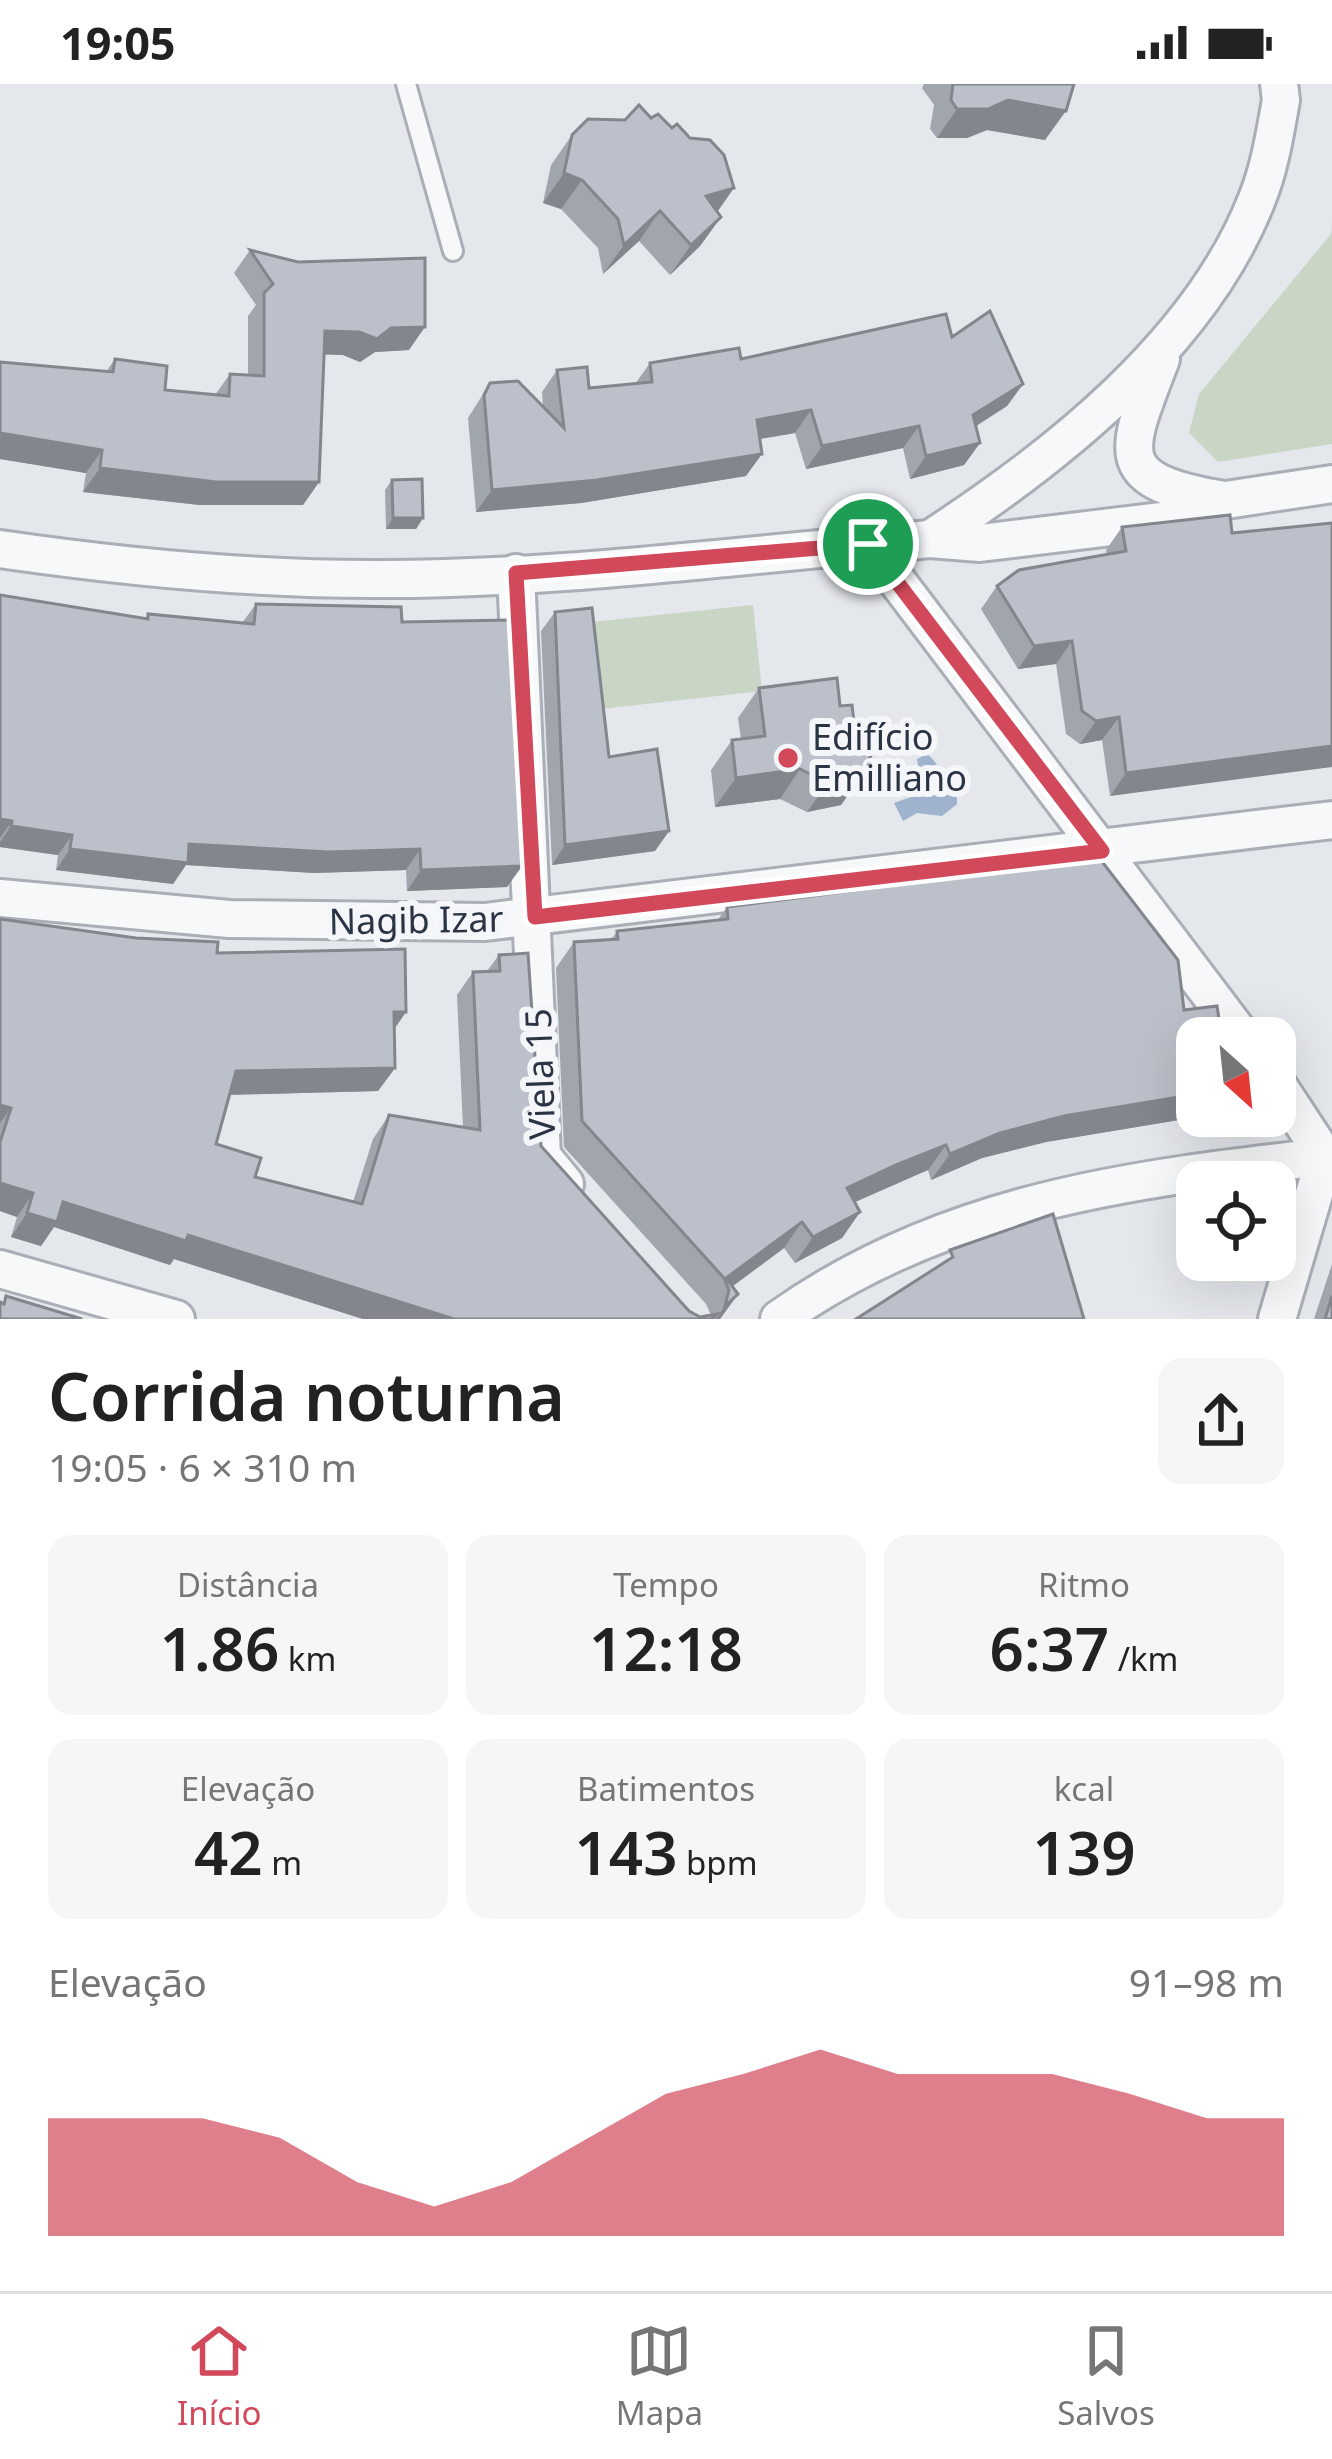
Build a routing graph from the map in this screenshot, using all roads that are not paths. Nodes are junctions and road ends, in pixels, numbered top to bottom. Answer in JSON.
{"nodes":[{"id":1,"x":406,"y":84,"type":"edge"},
{"id":2,"x":1284,"y":89,"type":"edge"},
{"id":3,"x":453,"y":251,"type":"dead end"},
{"id":4,"x":1170,"y":333,"type":"junction"},
{"id":5,"x":1332,"y":484,"type":"edge"},
{"id":6,"x":1226,"y":500,"type":"junction"},
{"id":7,"x":930,"y":539,"type":"junction"},
{"id":8,"x":868,"y":544,"type":"junction"},
{"id":9,"x":0,"y":549,"type":"edge"},
{"id":10,"x":516,"y":573,"type":"junction"},
{"id":11,"x":1332,"y":820,"type":"edge"},
{"id":12,"x":1102,"y":851,"type":"junction"},
{"id":13,"x":0,"y":898,"type":"edge"},
{"id":14,"x":535,"y":917,"type":"junction"},
{"id":15,"x":1227,"y":1017,"type":"edge"},
{"id":16,"x":1296,"y":1109,"type":"edge"},
{"id":17,"x":1328,"y":1156,"type":"edge"},
{"id":18,"x":587,"y":1209,"type":"edge"},
{"id":19,"x":0,"y":1269,"type":"edge"},
{"id":20,"x":176,"y":1319,"type":"edge"},
{"id":21,"x":779,"y":1319,"type":"edge"},
{"id":22,"x":1277,"y":1319,"type":"edge"}],
"edges":[{"from":1,"to":3,"type":"lane"},
{"from":2,"to":4,"type":"street"},
{"from":4,"to":6,"type":"street"},
{"from":4,"to":7,"type":"street"},
{"from":5,"to":6,"type":"street"},
{"from":6,"to":7,"type":"street"},
{"from":7,"to":8,"type":"street"},
{"from":8,"to":10,"type":"street"},
{"from":8,"to":12,"type":"street"},
{"from":9,"to":10,"type":"street"},
{"from":10,"to":14,"type":"street","name":"Viela 15"},
{"from":11,"to":12,"type":"street","name":"Nagib Izar"},
{"from":12,"to":14,"type":"street","name":"Nagib Izar"},
{"from":12,"to":15,"type":"street"},
{"from":13,"to":14,"type":"street","name":"Nagib Izar"},
{"from":14,"to":18,"type":"street","name":"Viela 15"},
{"from":16,"to":17,"type":"street"},
{"from":17,"to":21,"type":"street"},
{"from":17,"to":22,"type":"street"},
{"from":19,"to":20,"type":"street"}]}
